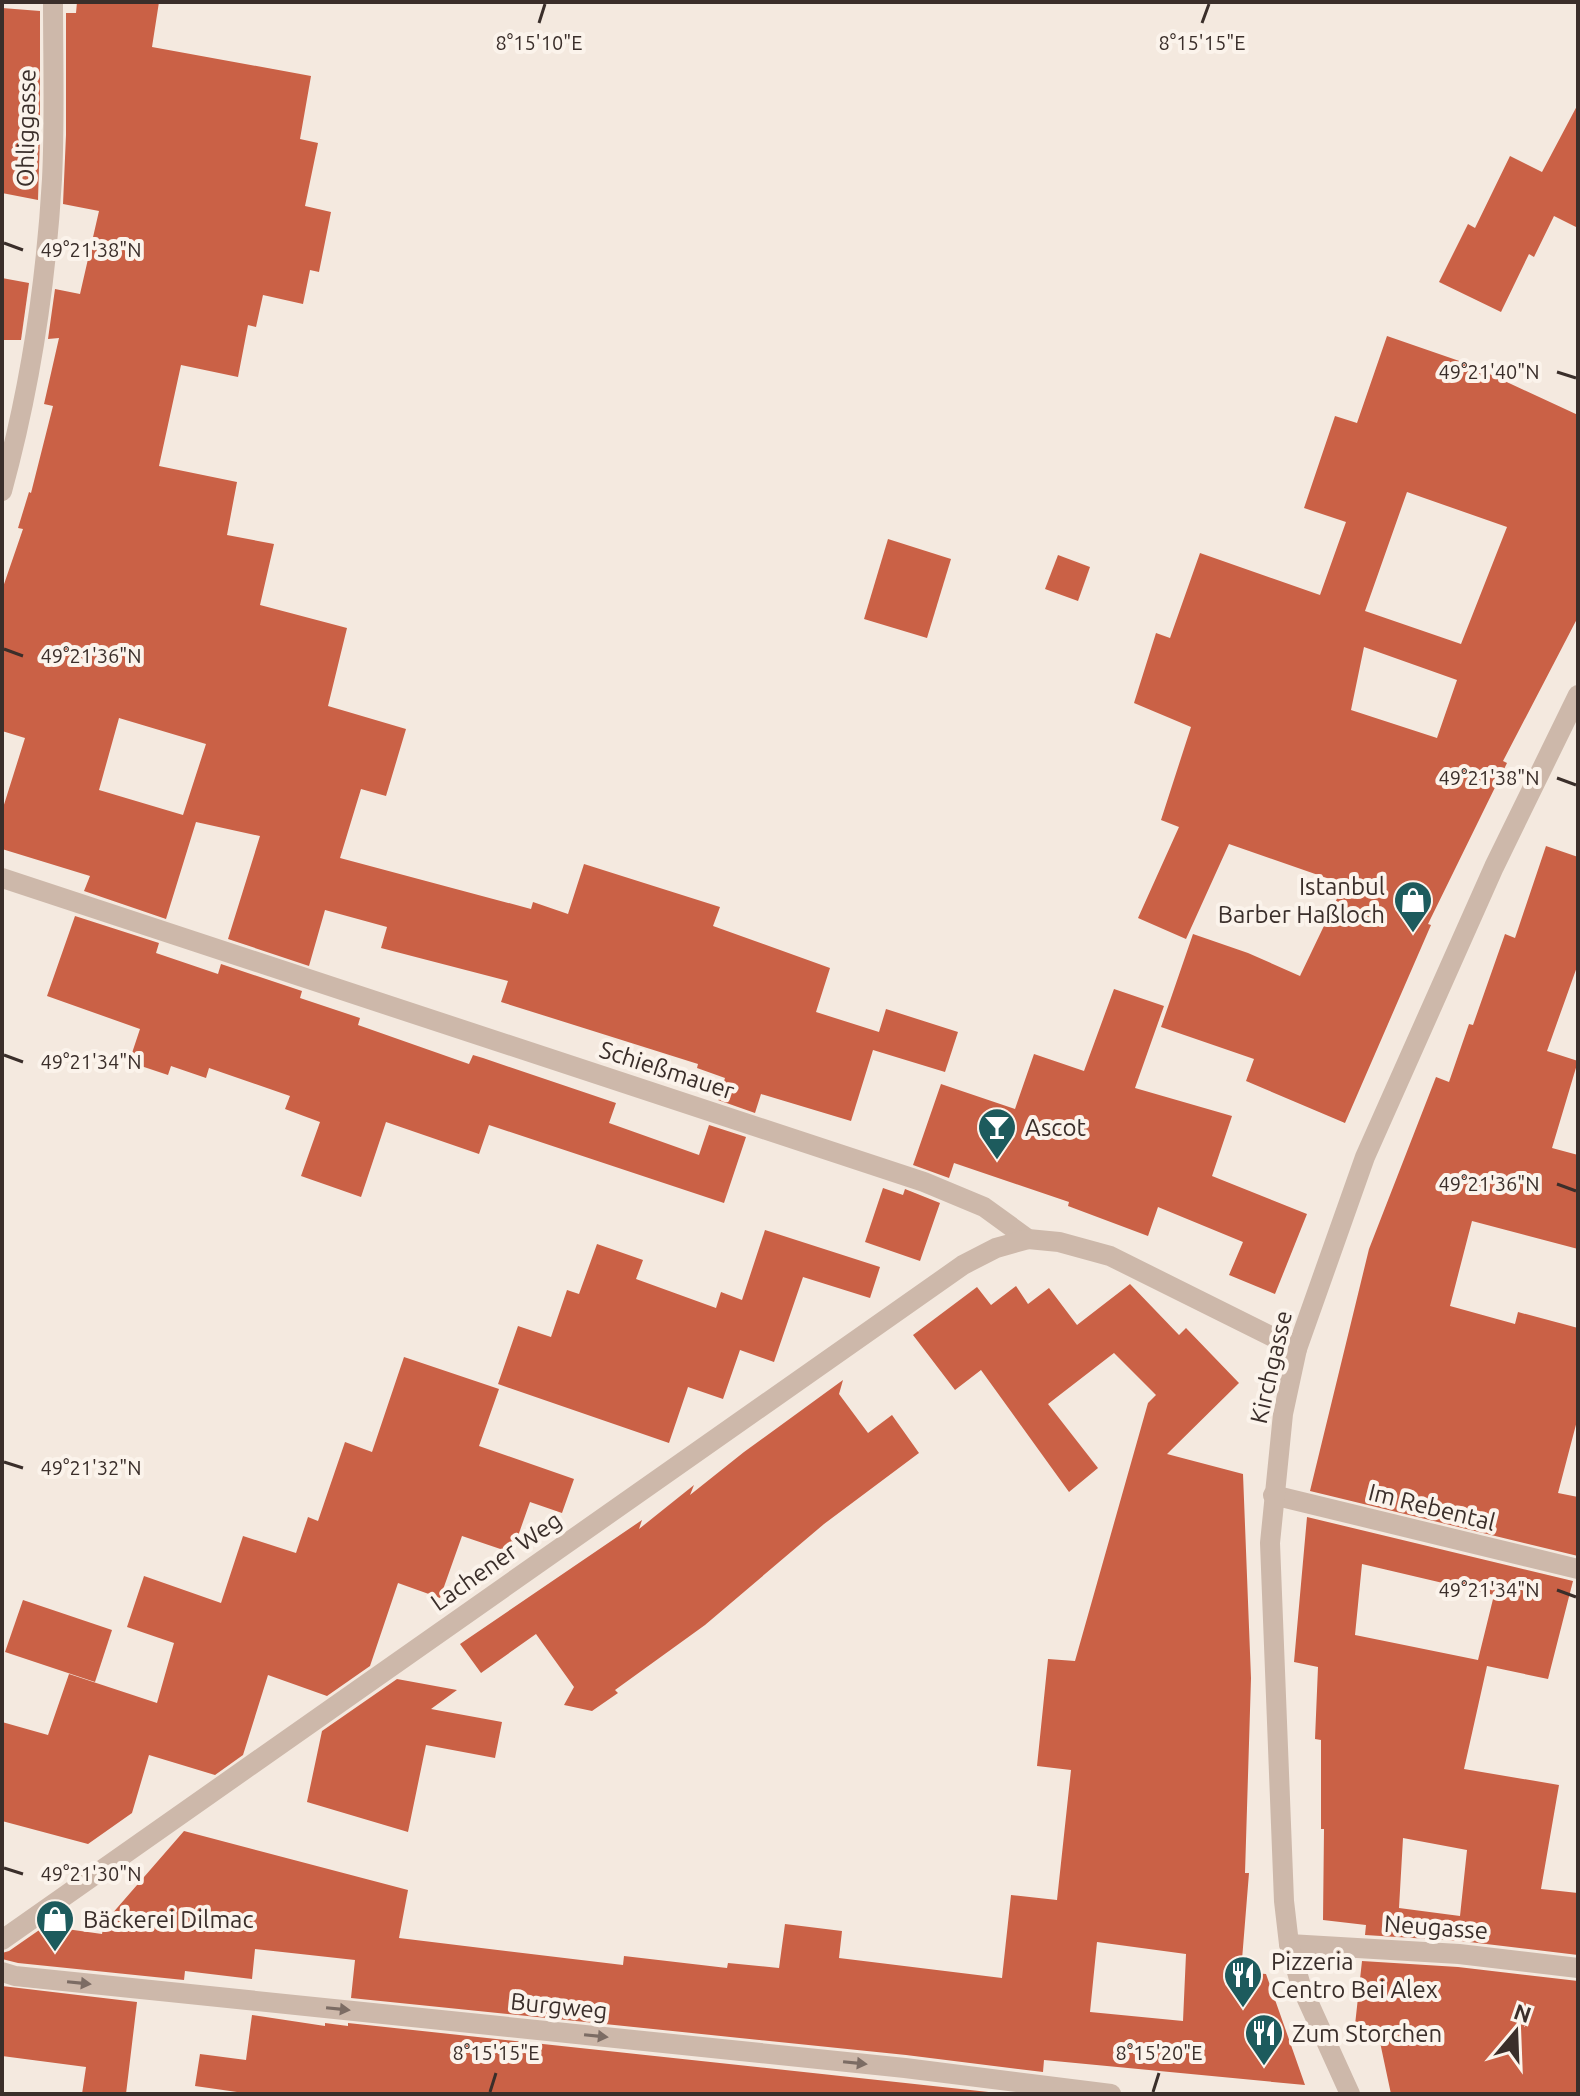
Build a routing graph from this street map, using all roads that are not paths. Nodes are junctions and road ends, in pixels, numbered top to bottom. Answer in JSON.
{"nodes":[{"id":1,"x":53,"y":2,"type":"edge"},
{"id":2,"x":2,"y":491,"type":"edge"},
{"id":3,"x":1578,"y":695,"type":"edge"},
{"id":4,"x":2,"y":878,"type":"edge"},
{"id":5,"x":1028,"y":1239,"type":"junction"},
{"id":6,"x":1297,"y":1349,"type":"junction"},
{"id":7,"x":1273,"y":1495,"type":"junction"},
{"id":8,"x":1578,"y":1569,"type":"edge"},
{"id":9,"x":2,"y":1940,"type":"edge"},
{"id":10,"x":1289,"y":1944,"type":"junction"},
{"id":11,"x":1578,"y":1968,"type":"edge"},
{"id":12,"x":2,"y":1972,"type":"edge"},
{"id":13,"x":1108,"y":2094,"type":"edge"},
{"id":14,"x":1350,"y":2094,"type":"edge"}],
"edges":[{"from":1,"to":2,"type":"street","name":"Ohliggasse"},
{"from":3,"to":6,"type":"street","name":"Kirchgasse"},
{"from":4,"to":5,"type":"street","name":"Schießmauer"},
{"from":5,"to":6,"type":"street","name":"Schießmauer"},
{"from":5,"to":9,"type":"street","name":"Lachener Weg"},
{"from":6,"to":7,"type":"street","name":"Kirchgasse"},
{"from":7,"to":8,"type":"street","name":"Im Rebental"},
{"from":7,"to":10,"type":"street","name":"Kirchgasse"},
{"from":10,"to":11,"type":"street","name":"Neugasse"},
{"from":10,"to":14,"type":"street","name":"Kirchgasse"},
{"from":12,"to":13,"type":"street","name":"Burgweg","one_way":true}]}
